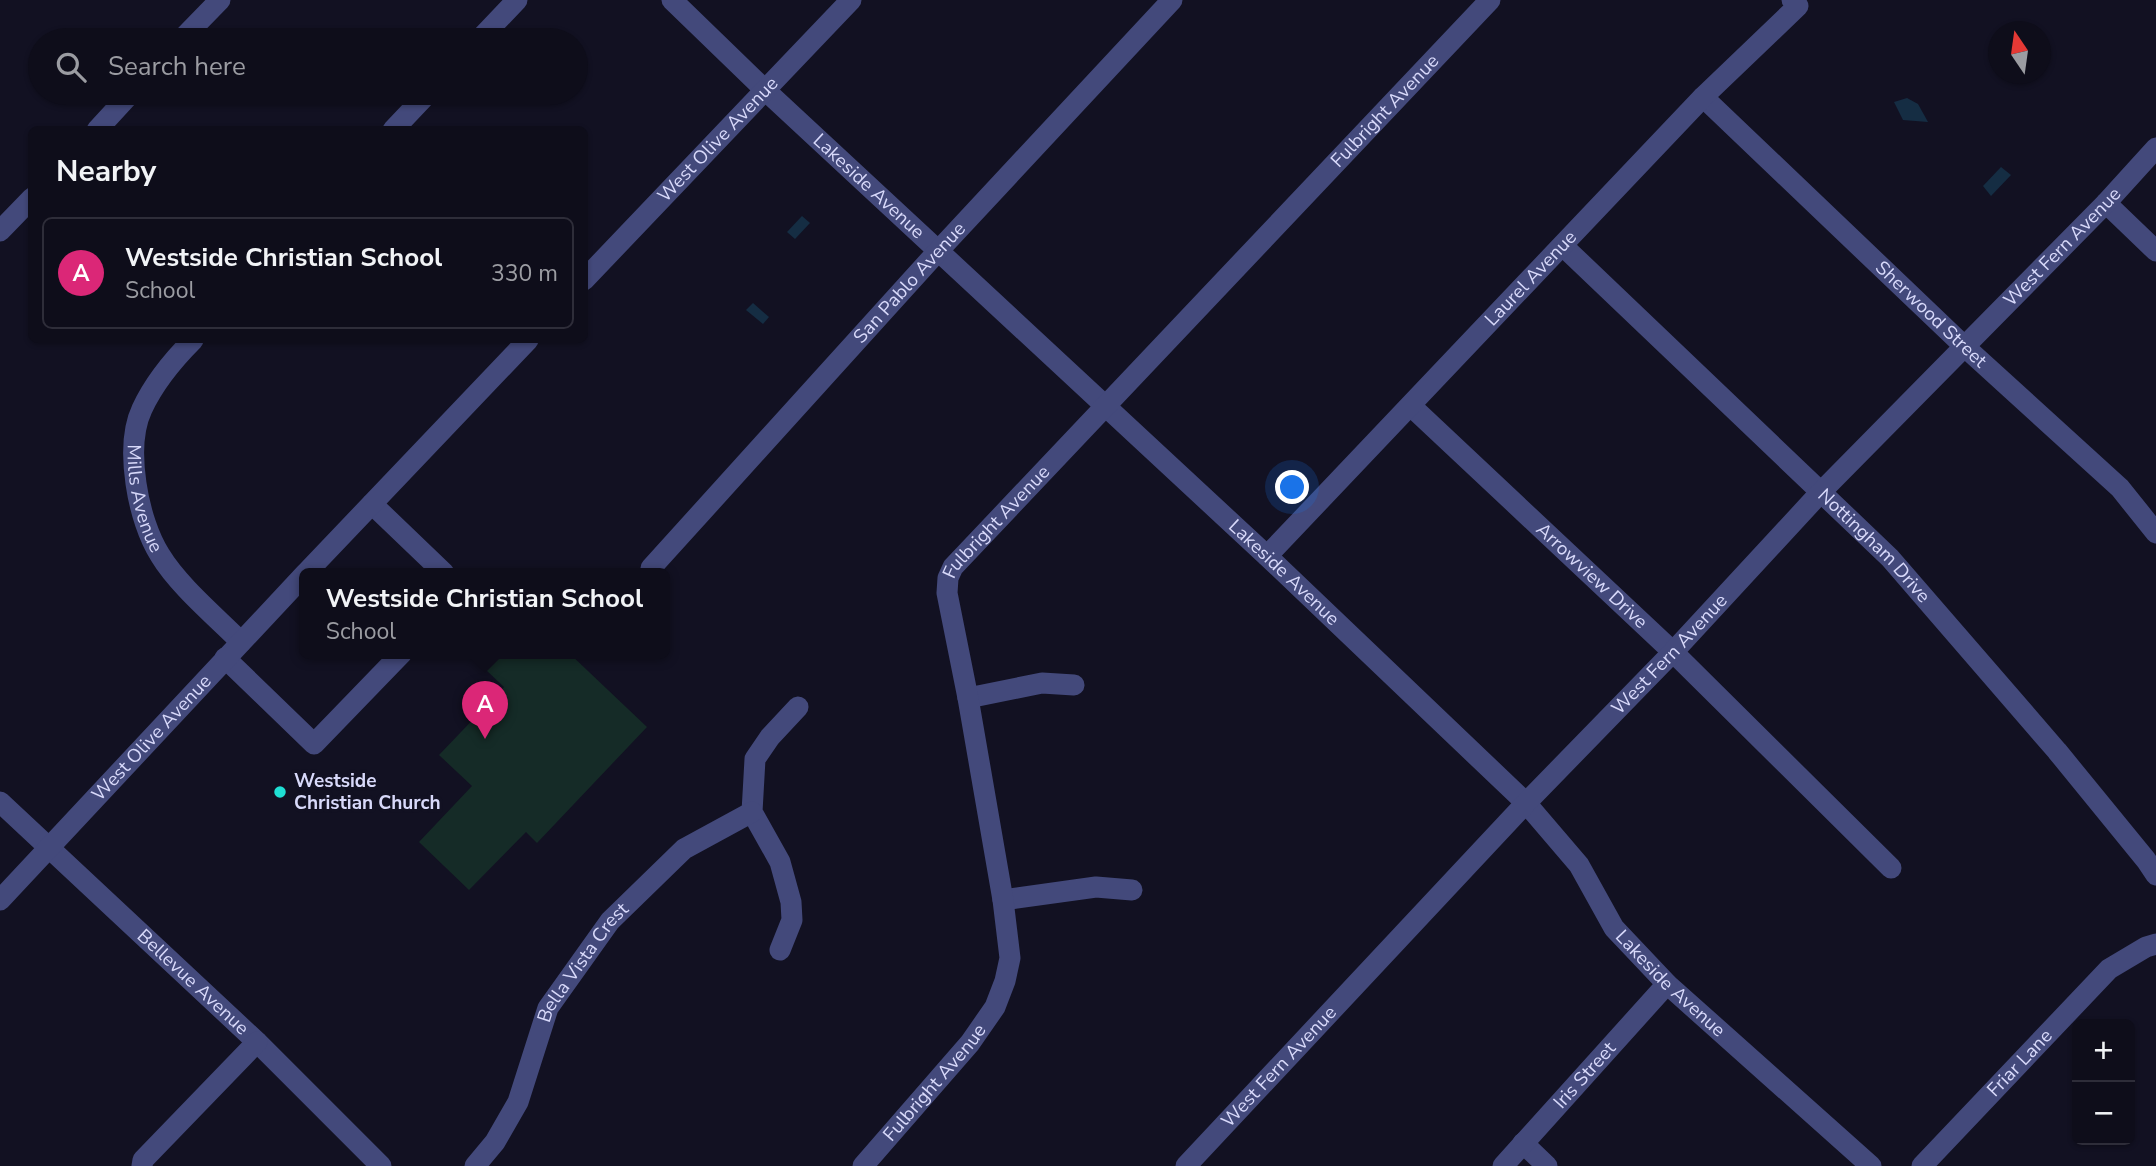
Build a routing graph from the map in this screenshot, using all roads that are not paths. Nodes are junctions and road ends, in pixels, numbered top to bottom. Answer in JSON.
{"nodes":[{"id":1,"x":220,"y":0,"type":"edge"},
{"id":2,"x":517,"y":0,"type":"edge"},
{"id":3,"x":672,"y":0,"type":"edge"},
{"id":4,"x":851,"y":0,"type":"edge"},
{"id":5,"x":1172,"y":0,"type":"edge"},
{"id":6,"x":1490,"y":0,"type":"edge"},
{"id":7,"x":1795,"y":3,"type":"edge"},
{"id":8,"x":193,"y":28,"type":"edge"},
{"id":9,"x":490,"y":28,"type":"edge"},
{"id":10,"x":765,"y":90,"type":"junction"},
{"id":11,"x":1703,"y":97,"type":"junction"},
{"id":12,"x":120,"y":105,"type":"edge"},
{"id":13,"x":417,"y":105,"type":"edge"},
{"id":14,"x":101,"y":126,"type":"edge"},
{"id":15,"x":397,"y":126,"type":"edge"},
{"id":16,"x":2156,"y":148,"type":"edge"},
{"id":17,"x":28,"y":202,"type":"edge"},
{"id":18,"x":2106,"y":204,"type":"junction"},
{"id":19,"x":0,"y":231,"type":"edge"},
{"id":20,"x":1563,"y":246,"type":"junction"},
{"id":21,"x":939,"y":250,"type":"junction"},
{"id":22,"x":2156,"y":251,"type":"edge"},
{"id":23,"x":588,"y":276,"type":"edge"},
{"id":24,"x":190,"y":343,"type":"edge"},
{"id":25,"x":525,"y":343,"type":"edge"},
{"id":26,"x":1965,"y":347,"type":"junction"},
{"id":27,"x":1104,"y":406,"type":"junction"},
{"id":28,"x":1411,"y":406,"type":"junction"},
{"id":29,"x":1820,"y":493,"type":"junction"},
{"id":30,"x":372,"y":504,"type":"junction"},
{"id":31,"x":2156,"y":533,"type":"edge"},
{"id":32,"x":1267,"y":556,"type":"junction"},
{"id":33,"x":311,"y":568,"type":"edge"},
{"id":34,"x":439,"y":568,"type":"edge"},
{"id":35,"x":651,"y":568,"type":"dead end"},
{"id":36,"x":299,"y":580,"type":"edge"},
{"id":37,"x":241,"y":642,"type":"junction"},
{"id":38,"x":1673,"y":652,"type":"junction"},
{"id":39,"x":225,"y":658,"type":"junction"},
{"id":40,"x":396,"y":659,"type":"edge"},
{"id":41,"x":1074,"y":685,"type":"dead end"},
{"id":42,"x":968,"y":698,"type":"junction"},
{"id":43,"x":798,"y":707,"type":"dead end"},
{"id":44,"x":0,"y":802,"type":"edge"},
{"id":45,"x":1526,"y":803,"type":"junction"},
{"id":46,"x":752,"y":812,"type":"junction"},
{"id":47,"x":49,"y":848,"type":"junction"},
{"id":48,"x":1891,"y":868,"type":"dead end"},
{"id":49,"x":2156,"y":875,"type":"edge"},
{"id":50,"x":1132,"y":890,"type":"dead end"},
{"id":51,"x":0,"y":900,"type":"edge"},
{"id":52,"x":1003,"y":900,"type":"junction"},
{"id":53,"x":2156,"y":944,"type":"edge"},
{"id":54,"x":780,"y":950,"type":"dead end"},
{"id":55,"x":1667,"y":984,"type":"junction"},
{"id":56,"x":257,"y":1042,"type":"junction"},
{"id":57,"x":1523,"y":1143,"type":"junction"},
{"id":58,"x":142,"y":1166,"type":"edge"},
{"id":59,"x":382,"y":1166,"type":"edge"},
{"id":60,"x":475,"y":1166,"type":"edge"},
{"id":61,"x":863,"y":1166,"type":"edge"},
{"id":62,"x":1186,"y":1166,"type":"edge"},
{"id":63,"x":1503,"y":1166,"type":"edge"},
{"id":64,"x":1547,"y":1166,"type":"edge"},
{"id":65,"x":1871,"y":1166,"type":"edge"},
{"id":66,"x":1922,"y":1166,"type":"edge"}],
"edges":[{"from":1,"to":8,"type":"street"},
{"from":2,"to":9,"type":"street"},
{"from":3,"to":10,"type":"street","name":"Lakeside Avenue"},
{"from":4,"to":10,"type":"street","name":"West Olive Avenue"},
{"from":5,"to":21,"type":"street","name":"San Pablo Avenue"},
{"from":6,"to":27,"type":"street","name":"Fulbright Avenue"},
{"from":7,"to":11,"type":"street","name":"Laurel Avenue"},
{"from":10,"to":21,"type":"street","name":"Lakeside Avenue"},
{"from":10,"to":23,"type":"street","name":"West Olive Avenue"},
{"from":11,"to":20,"type":"street","name":"Laurel Avenue"},
{"from":11,"to":26,"type":"street","name":"Sherwood Street"},
{"from":12,"to":14,"type":"street"},
{"from":13,"to":15,"type":"street"},
{"from":16,"to":18,"type":"street","name":"West Fern Avenue"},
{"from":17,"to":19,"type":"street"},
{"from":18,"to":22,"type":"street"},
{"from":18,"to":26,"type":"street","name":"West Fern Avenue"},
{"from":20,"to":28,"type":"street","name":"Laurel Avenue"},
{"from":20,"to":29,"type":"street","name":"Nottingham Drive"},
{"from":21,"to":27,"type":"street","name":"Lakeside Avenue"},
{"from":21,"to":35,"type":"street","name":"San Pablo Avenue"},
{"from":24,"to":37,"type":"street","name":"Mills Avenue"},
{"from":25,"to":30,"type":"street","name":"West Olive Avenue"},
{"from":26,"to":29,"type":"street","name":"West Fern Avenue"},
{"from":26,"to":31,"type":"street","name":"Sherwood Street"},
{"from":27,"to":32,"type":"street","name":"Lakeside Avenue"},
{"from":27,"to":42,"type":"street","name":"Fulbright Avenue"},
{"from":28,"to":32,"type":"street","name":"Laurel Avenue"},
{"from":28,"to":38,"type":"street","name":"Arrowview Drive"},
{"from":29,"to":38,"type":"street","name":"West Fern Avenue"},
{"from":29,"to":49,"type":"street","name":"Nottingham Drive"},
{"from":30,"to":33,"type":"street","name":"West Olive Avenue"},
{"from":30,"to":34,"type":"street"},
{"from":32,"to":45,"type":"street","name":"Lakeside Avenue"},
{"from":36,"to":37,"type":"street","name":"West Olive Avenue"},
{"from":37,"to":39,"type":"street","name":"West Olive Avenue"},
{"from":38,"to":45,"type":"street","name":"West Fern Avenue"},
{"from":38,"to":48,"type":"street","name":"Arrowview Drive"},
{"from":39,"to":40,"type":"street"},
{"from":39,"to":47,"type":"street","name":"West Olive Avenue"},
{"from":41,"to":42,"type":"street"},
{"from":42,"to":52,"type":"street","name":"Fulbright Avenue"},
{"from":43,"to":46,"type":"street"},
{"from":44,"to":47,"type":"street","name":"Bellevue Avenue"},
{"from":45,"to":55,"type":"street","name":"Lakeside Avenue"},
{"from":45,"to":62,"type":"street","name":"West Fern Avenue"},
{"from":46,"to":54,"type":"street"},
{"from":46,"to":60,"type":"street","name":"Bella Vista Crest"},
{"from":47,"to":51,"type":"street","name":"West Olive Avenue"},
{"from":47,"to":56,"type":"street","name":"Bellevue Avenue"},
{"from":50,"to":52,"type":"street"},
{"from":52,"to":61,"type":"street","name":"Fulbright Avenue"},
{"from":53,"to":66,"type":"street","name":"Friar Lane"},
{"from":55,"to":57,"type":"street","name":"Iris Street"},
{"from":55,"to":65,"type":"street","name":"Lakeside Avenue"},
{"from":56,"to":58,"type":"street"},
{"from":56,"to":59,"type":"street","name":"Bellevue Avenue"},
{"from":57,"to":63,"type":"street","name":"Iris Street"},
{"from":57,"to":64,"type":"street"}]}
